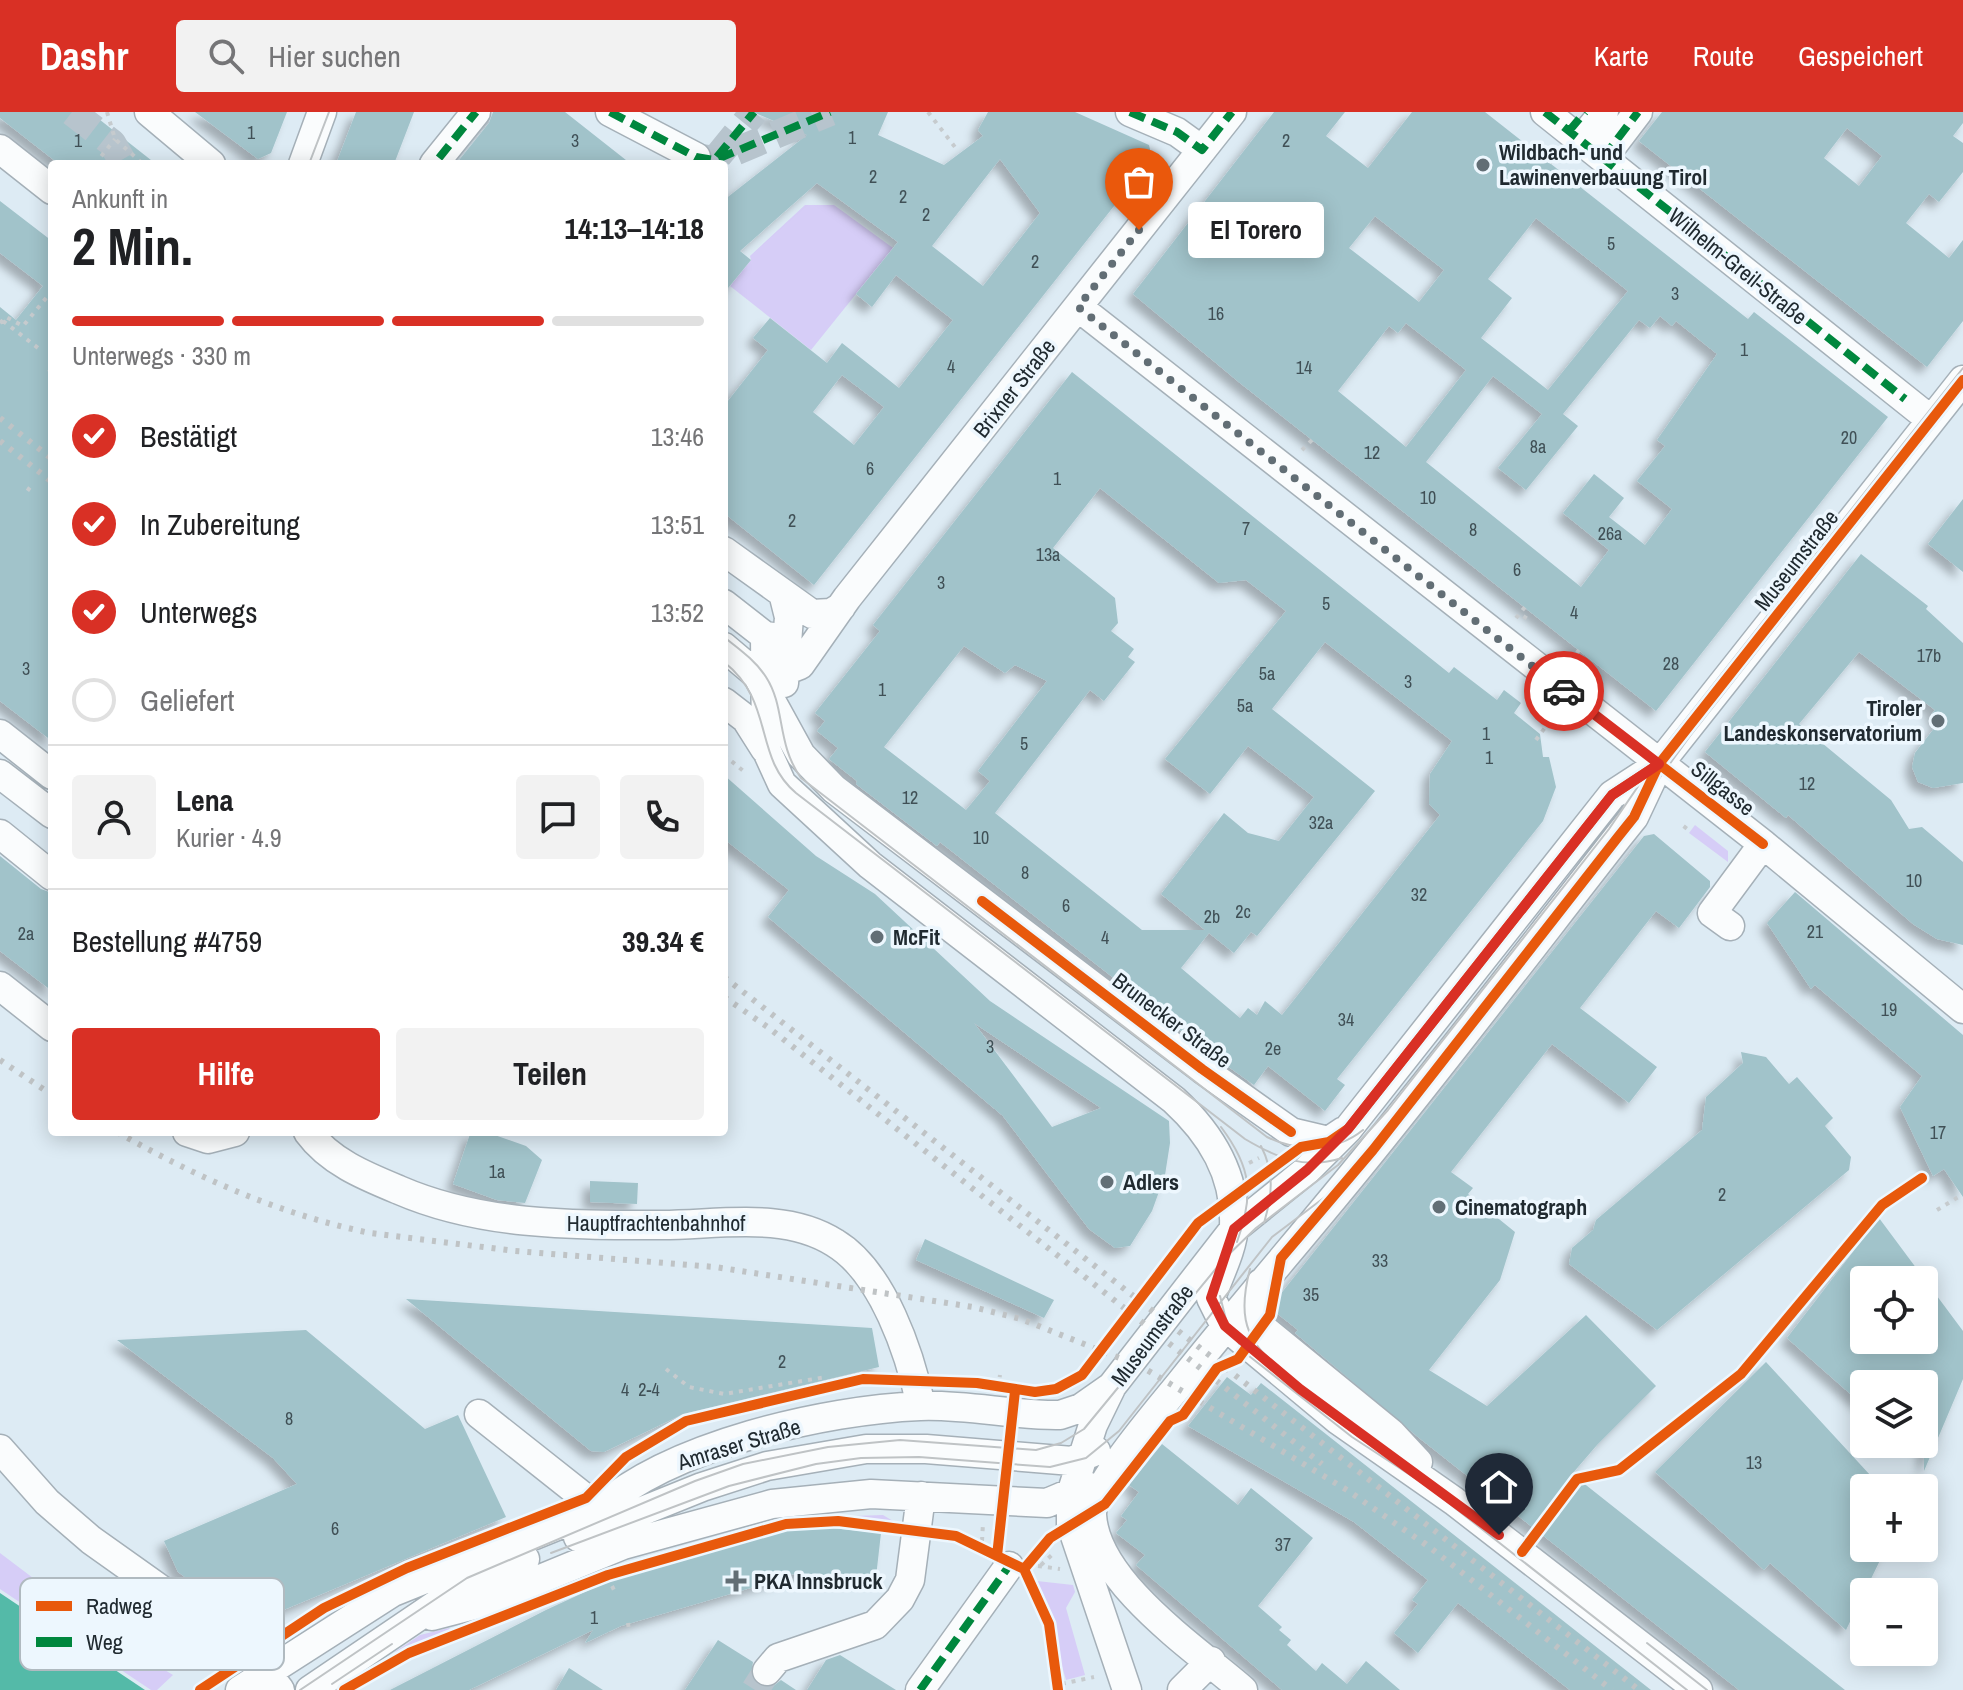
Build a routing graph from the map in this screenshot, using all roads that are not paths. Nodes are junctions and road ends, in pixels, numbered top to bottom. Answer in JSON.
{"nodes":[{"id":1,"x":149,"y":112,"type":"edge"},
{"id":2,"x":322,"y":112,"type":"edge"},
{"id":3,"x":476,"y":112,"type":"edge"},
{"id":4,"x":610,"y":112,"type":"edge"},
{"id":5,"x":1130,"y":112,"type":"edge"},
{"id":6,"x":1232,"y":112,"type":"edge"},
{"id":7,"x":1545,"y":112,"type":"edge"},
{"id":8,"x":1604,"y":112,"type":"edge"},
{"id":9,"x":1621,"y":112,"type":"edge"},
{"id":10,"x":1638,"y":112,"type":"edge"},
{"id":11,"x":1586,"y":138,"type":"edge"},
{"id":12,"x":0,"y":149,"type":"edge"},
{"id":13,"x":1202,"y":150,"type":"junction"},
{"id":14,"x":206,"y":160,"type":"edge"},
{"id":15,"x":304,"y":160,"type":"edge"},
{"id":16,"x":438,"y":160,"type":"edge"},
{"id":17,"x":694,"y":160,"type":"edge"},
{"id":18,"x":48,"y":187,"type":"edge"},
{"id":19,"x":1078,"y":307,"type":"junction"},
{"id":20,"x":1963,"y":380,"type":"edge"},
{"id":21,"x":1931,"y":420,"type":"junction"},
{"id":22,"x":728,"y":554,"type":"edge"},
{"id":23,"x":784,"y":597,"type":"junction"},
{"id":24,"x":728,"y":607,"type":"edge"},
{"id":25,"x":834,"y":617,"type":"junction"},
{"id":26,"x":777,"y":638,"type":"junction"},
{"id":27,"x":732,"y":653,"type":"edge"},
{"id":28,"x":771,"y":686,"type":"junction"},
{"id":29,"x":728,"y":705,"type":"edge"},
{"id":30,"x":0,"y":734,"type":"edge"},
{"id":31,"x":777,"y":742,"type":"junction"},
{"id":32,"x":1659,"y":764,"type":"junction"},
{"id":33,"x":48,"y":772,"type":"edge"},
{"id":34,"x":0,"y":774,"type":"edge"},
{"id":35,"x":48,"y":811,"type":"edge"},
{"id":36,"x":0,"y":834,"type":"edge"},
{"id":37,"x":1763,"y":844,"type":"junction"},
{"id":38,"x":48,"y":873,"type":"edge"},
{"id":39,"x":1721,"y":920,"type":"dead end"},
{"id":40,"x":0,"y":986,"type":"edge"},
{"id":41,"x":1963,"y":1009,"type":"edge"},
{"id":42,"x":48,"y":1024,"type":"edge"},
{"id":43,"x":1348,"y":1129,"type":"junction"},
{"id":44,"x":1291,"y":1132,"type":"junction"},
{"id":45,"x":199,"y":1136,"type":"edge"},
{"id":46,"x":220,"y":1136,"type":"edge"},
{"id":47,"x":311,"y":1136,"type":"edge"},
{"id":48,"x":1307,"y":1170,"type":"junction"},
{"id":49,"x":1234,"y":1229,"type":"junction"},
{"id":50,"x":1281,"y":1258,"type":"junction"},
{"id":51,"x":1262,"y":1280,"type":"junction"},
{"id":52,"x":1225,"y":1326,"type":"junction"},
{"id":53,"x":1112,"y":1386,"type":"junction"},
{"id":54,"x":921,"y":1406,"type":"junction"},
{"id":55,"x":1160,"y":1409,"type":"junction"},
{"id":56,"x":479,"y":1414,"type":"dead end"},
{"id":57,"x":1060,"y":1415,"type":"junction"},
{"id":58,"x":0,"y":1449,"type":"edge"},
{"id":59,"x":1077,"y":1459,"type":"junction"},
{"id":60,"x":921,"y":1496,"type":"junction"},
{"id":61,"x":1454,"y":1501,"type":"junction"},
{"id":62,"x":607,"y":1502,"type":"junction"},
{"id":63,"x":1026,"y":1503,"type":"junction"},
{"id":64,"x":660,"y":1504,"type":"junction"},
{"id":65,"x":1073,"y":1521,"type":"junction"},
{"id":66,"x":699,"y":1522,"type":"junction"},
{"id":67,"x":475,"y":1558,"type":"junction"},
{"id":68,"x":1010,"y":1563,"type":"road end"},
{"id":69,"x":145,"y":1578,"type":"edge"},
{"id":70,"x":422,"y":1616,"type":"junction"},
{"id":71,"x":1211,"y":1661,"type":"junction"},
{"id":72,"x":767,"y":1671,"type":"tunnel mouth"},
{"id":73,"x":272,"y":1681,"type":"edge"},
{"id":74,"x":929,"y":1687,"type":"edge"},
{"id":75,"x":240,"y":1690,"type":"edge"},
{"id":76,"x":310,"y":1690,"type":"edge"},
{"id":77,"x":1127,"y":1690,"type":"edge"},
{"id":78,"x":1182,"y":1690,"type":"edge"},
{"id":79,"x":1243,"y":1690,"type":"edge"},
{"id":80,"x":1698,"y":1690,"type":"edge"}],
"edges":[{"from":1,"to":14,"type":"street"},
{"from":2,"to":15,"type":"street"},
{"from":3,"to":16,"type":"street"},
{"from":4,"to":17,"type":"street"},
{"from":5,"to":13,"type":"street"},
{"from":6,"to":13,"type":"street","name":"Brixner Straße"},
{"from":7,"to":11,"type":"street","name":"Wilhelm-Greil-Straße"},
{"from":8,"to":11,"type":"street"},
{"from":9,"to":11,"type":"street"},
{"from":10,"to":11,"type":"street"},
{"from":11,"to":21,"type":"street","name":"Wilhelm-Greil-Straße"},
{"from":12,"to":18,"type":"street"},
{"from":13,"to":19,"type":"street","name":"Brixner Straße"},
{"from":19,"to":25,"type":"street","name":"Brixner Straße"},
{"from":19,"to":32,"type":"street","name":"Sillgasse"},
{"from":20,"to":21,"type":"street","name":"Museumstraße"},
{"from":21,"to":32,"type":"street","name":"Museumstraße"},
{"from":22,"to":23,"type":"street"},
{"from":23,"to":25,"type":"street"},
{"from":23,"to":26,"type":"street"},
{"from":24,"to":26,"type":"street"},
{"from":25,"to":26,"type":"street"},
{"from":25,"to":28,"type":"street"},
{"from":25,"to":31,"type":"street"},
{"from":26,"to":28,"type":"street"},
{"from":27,"to":28,"type":"street"},
{"from":28,"to":31,"type":"street"},
{"from":28,"to":31,"type":"street"},
{"from":29,"to":31,"type":"street"},
{"from":30,"to":33,"type":"street"},
{"from":31,"to":44,"type":"street","name":"Brunecker Straße"},
{"from":31,"to":49,"type":"street"},
{"from":32,"to":37,"type":"street","name":"Sillgasse"},
{"from":32,"to":43,"type":"street","name":"Museumstraße"},
{"from":32,"to":50,"type":"street","name":"Museumstraße"},
{"from":34,"to":35,"type":"street"},
{"from":36,"to":38,"type":"street"},
{"from":37,"to":39,"type":"street"},
{"from":37,"to":41,"type":"street","name":"Sillgasse"},
{"from":40,"to":42,"type":"street"},
{"from":43,"to":44,"type":"street","name":"Brunecker Straße"},
{"from":43,"to":48,"type":"street","name":"Museumstraße"},
{"from":44,"to":48,"type":"street"},
{"from":45,"to":46,"type":"street"},
{"from":47,"to":54,"type":"street","name":"Hauptfrachtenbahnhof"},
{"from":48,"to":49,"type":"street","name":"Museumstraße"},
{"from":48,"to":50,"type":"street","name":"Museumstraße"},
{"from":49,"to":52,"type":"street"},
{"from":49,"to":53,"type":"street","name":"Museumstraße"},
{"from":50,"to":51,"type":"street","name":"Museumstraße"},
{"from":51,"to":52,"type":"street","name":"Museumstraße"},
{"from":51,"to":61,"type":"street"},
{"from":52,"to":55,"type":"street","name":"Museumstraße"},
{"from":52,"to":61,"type":"street"},
{"from":53,"to":57,"type":"street","name":"Amraser Straße"},
{"from":53,"to":59,"type":"street","name":"Museumstraße"},
{"from":54,"to":57,"type":"street","name":"Amraser Straße"},
{"from":54,"to":62,"type":"street","name":"Amraser Straße"},
{"from":55,"to":59,"type":"street"},
{"from":55,"to":65,"type":"street","name":"Museumstraße"},
{"from":56,"to":62,"type":"street"},
{"from":57,"to":59,"type":"street"},
{"from":58,"to":69,"type":"street"},
{"from":59,"to":63,"type":"street"},
{"from":59,"to":64,"type":"street"},
{"from":59,"to":65,"type":"street","name":"Museumstraße"},
{"from":60,"to":63,"type":"street","name":"Amraser Straße"},
{"from":60,"to":66,"type":"street","name":"Amraser Straße"},
{"from":60,"to":72,"type":"street"},
{"from":61,"to":80,"type":"street"},
{"from":62,"to":64,"type":"street"},
{"from":62,"to":67,"type":"street","name":"Amraser Straße"},
{"from":63,"to":65,"type":"street","name":"Amraser Straße"},
{"from":64,"to":66,"type":"street"},
{"from":64,"to":70,"type":"street"},
{"from":65,"to":71,"type":"street"},
{"from":65,"to":77,"type":"street"},
{"from":66,"to":70,"type":"street","name":"Amraser Straße"},
{"from":67,"to":70,"type":"street"},
{"from":67,"to":73,"type":"street","name":"Amraser Straße"},
{"from":68,"to":74,"type":"street"},
{"from":70,"to":73,"type":"street","name":"Amraser Straße"},
{"from":70,"to":76,"type":"street"},
{"from":71,"to":78,"type":"street"},
{"from":71,"to":79,"type":"street"},
{"from":73,"to":75,"type":"street","name":"Amraser Straße"}]}
